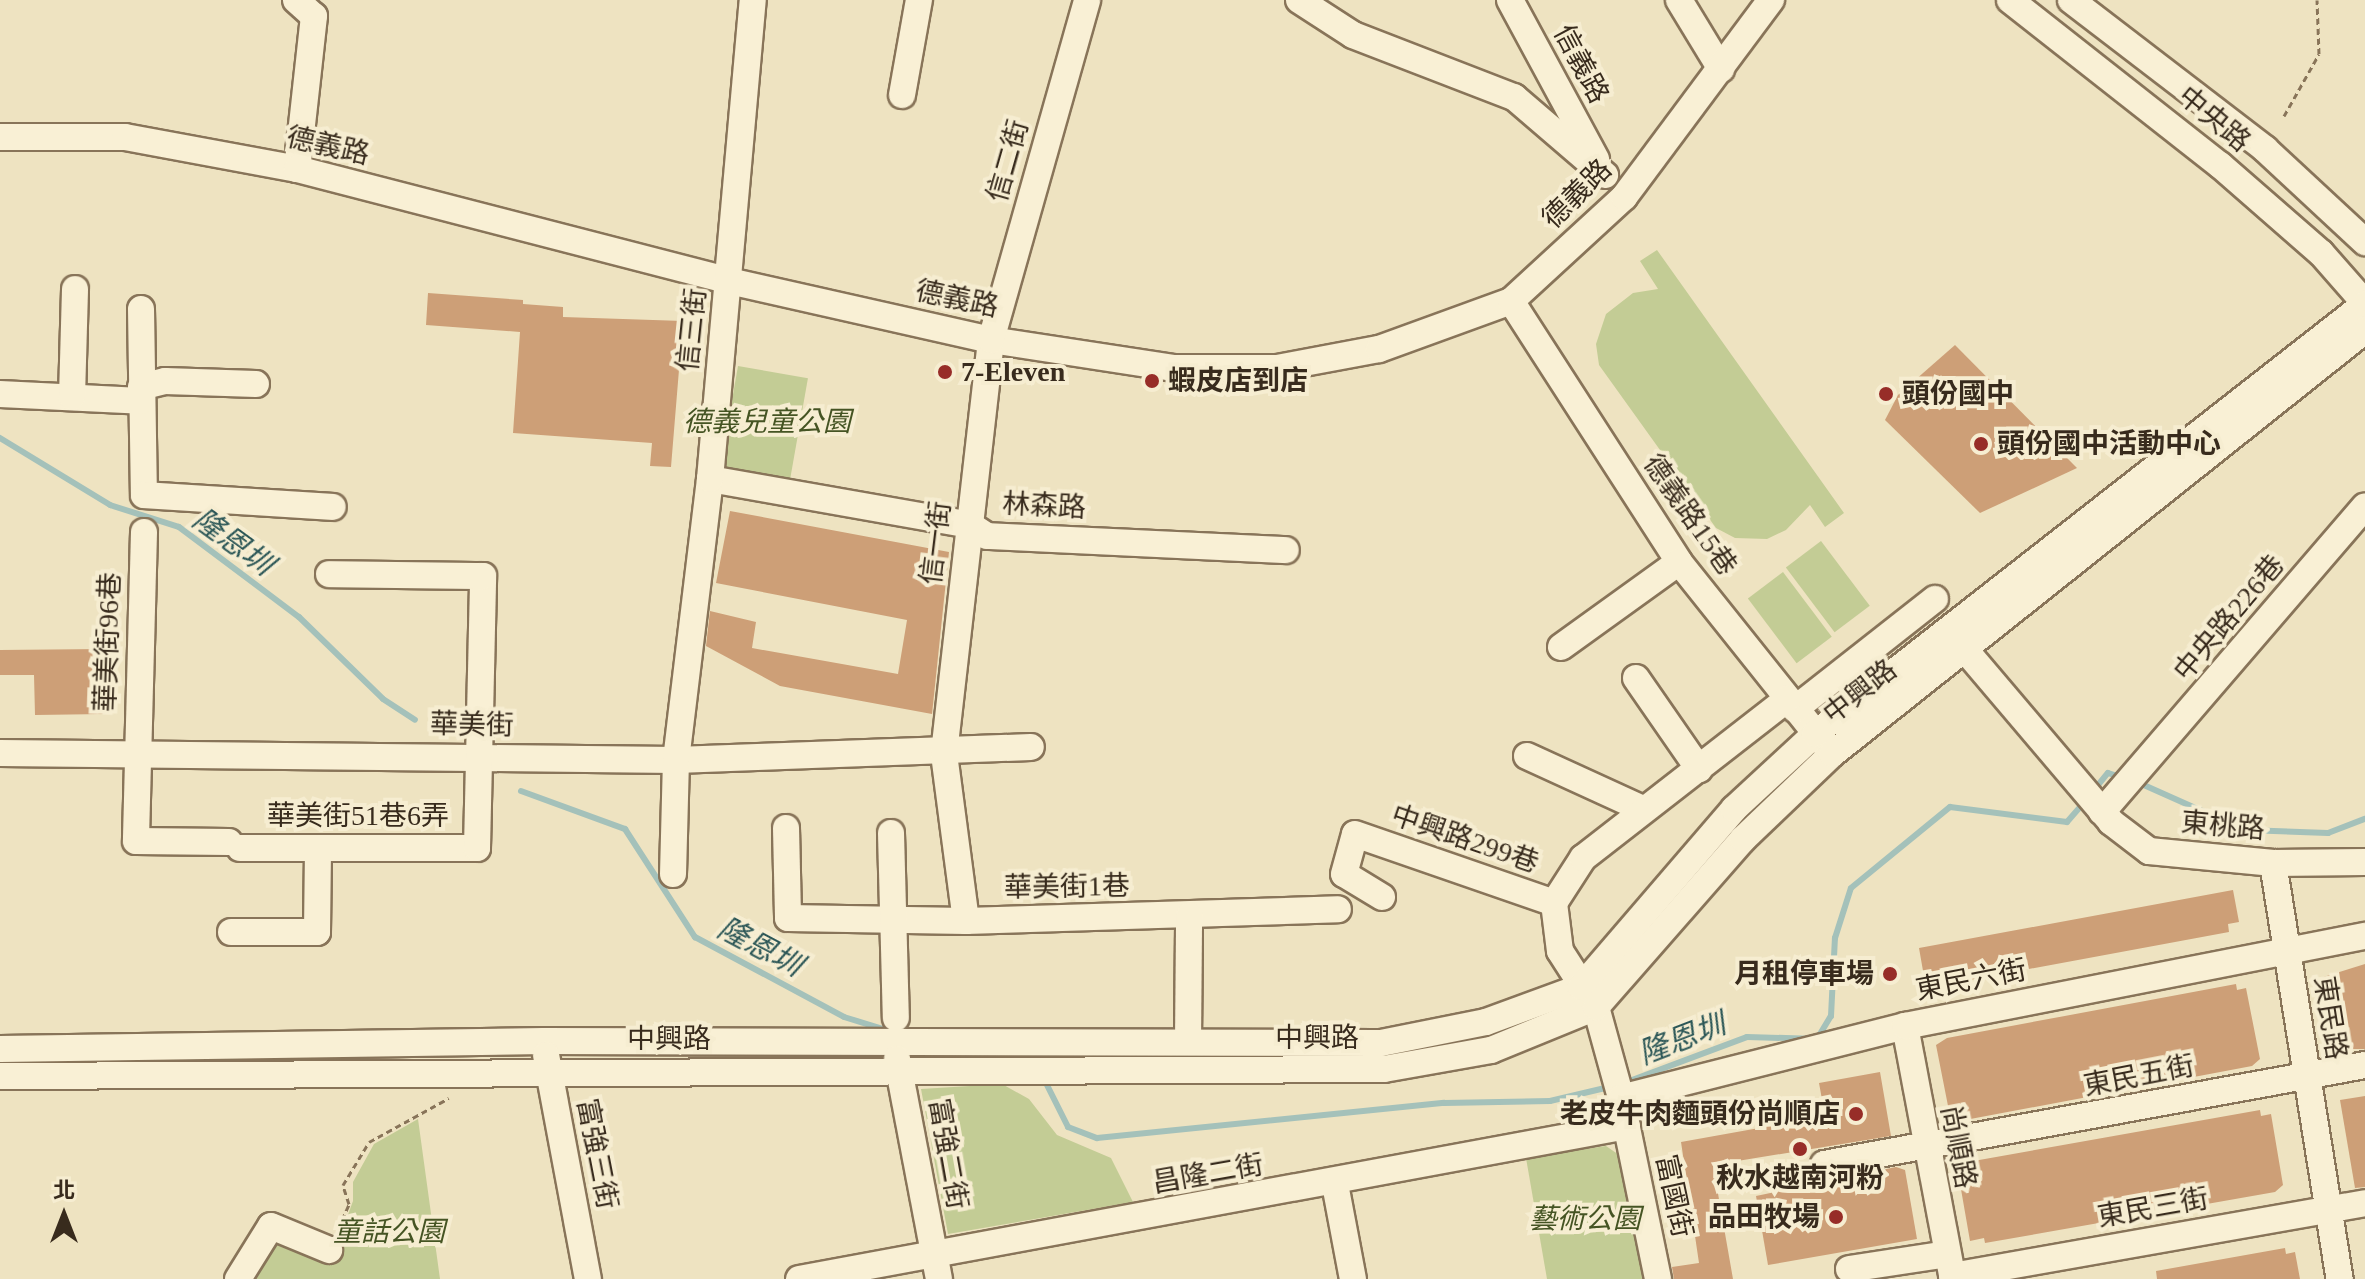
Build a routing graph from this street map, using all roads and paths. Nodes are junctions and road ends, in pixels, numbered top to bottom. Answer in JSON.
{"nodes":[{"id":1,"x":753,"y":0,"type":"edge"},
{"id":2,"x":919,"y":0,"type":"edge"},
{"id":3,"x":1087,"y":0,"type":"edge"},
{"id":4,"x":1299,"y":0,"type":"edge"},
{"id":5,"x":1510,"y":0,"type":"edge"},
{"id":6,"x":1679,"y":0,"type":"edge"},
{"id":7,"x":1771,"y":0,"type":"edge"},
{"id":8,"x":2010,"y":0,"type":"edge"},
{"id":9,"x":2071,"y":0,"type":"edge"},
{"id":10,"x":2317,"y":0,"type":"edge"},
{"id":11,"x":305,"y":8,"type":"edge"},
{"id":12,"x":1721,"y":69,"type":"junction"},
{"id":13,"x":902,"y":95,"type":"dead end"},
{"id":14,"x":2284,"y":116,"type":"dead end"},
{"id":15,"x":0,"y":137,"type":"edge"},
{"id":16,"x":297,"y":169,"type":"junction"},
{"id":17,"x":1605,"y":175,"type":"junction"},
{"id":18,"x":1624,"y":197,"type":"junction"},
{"id":19,"x":2365,"y":242,"type":"edge"},
{"id":20,"x":729,"y":281,"type":"junction"},
{"id":21,"x":75,"y":289,"type":"dead end"},
{"id":22,"x":1511,"y":301,"type":"junction"},
{"id":23,"x":2365,"y":303,"type":"edge"},
{"id":24,"x":141,"y":309,"type":"dead end"},
{"id":25,"x":2365,"y":330,"type":"edge"},
{"id":26,"x":991,"y":340,"type":"junction"},
{"id":27,"x":256,"y":384,"type":"dead end"},
{"id":28,"x":0,"y":394,"type":"edge"},
{"id":29,"x":141,"y":394,"type":"junction"},
{"id":30,"x":72,"y":397,"type":"junction"},
{"id":31,"x":710,"y":479,"type":"junction"},
{"id":32,"x":2365,"y":506,"type":"edge"},
{"id":33,"x":333,"y":507,"type":"dead end"},
{"id":34,"x":970,"y":525,"type":"junction"},
{"id":35,"x":144,"y":532,"type":"dead end"},
{"id":36,"x":1286,"y":550,"type":"dead end"},
{"id":37,"x":1679,"y":562,"type":"junction"},
{"id":38,"x":329,"y":574,"type":"dead end"},
{"id":39,"x":1935,"y":599,"type":"dead end"},
{"id":40,"x":1949,"y":630,"type":"junction"},
{"id":41,"x":1561,"y":647,"type":"dead end"},
{"id":42,"x":1965,"y":651,"type":"junction"},
{"id":43,"x":1636,"y":678,"type":"dead end"},
{"id":44,"x":1791,"y":704,"type":"junction"},
{"id":45,"x":1824,"y":744,"type":"junction"},
{"id":46,"x":1031,"y":747,"type":"dead end"},
{"id":47,"x":0,"y":753,"type":"edge"},
{"id":48,"x":136,"y":753,"type":"junction"},
{"id":49,"x":944,"y":753,"type":"junction"},
{"id":50,"x":1527,"y":756,"type":"dead end"},
{"id":51,"x":481,"y":757,"type":"junction"},
{"id":52,"x":676,"y":760,"type":"junction"},
{"id":53,"x":1699,"y":769,"type":"junction"},
{"id":54,"x":2098,"y":807,"type":"junction"},
{"id":55,"x":1643,"y":809,"type":"junction"},
{"id":56,"x":786,"y":828,"type":"dead end"},
{"id":57,"x":891,"y":833,"type":"dead end"},
{"id":58,"x":234,"y":845,"type":"joint"},
{"id":59,"x":318,"y":848,"type":"junction"},
{"id":60,"x":2365,"y":862,"type":"edge"},
{"id":61,"x":2273,"y":863,"type":"junction"},
{"id":62,"x":673,"y":874,"type":"dead end"},
{"id":63,"x":1382,"y":897,"type":"dead end"},
{"id":64,"x":1554,"y":903,"type":"junction"},
{"id":65,"x":1338,"y":909,"type":"dead end"},
{"id":66,"x":1189,"y":916,"type":"junction"},
{"id":67,"x":897,"y":920,"type":"junction"},
{"id":68,"x":966,"y":921,"type":"junction"},
{"id":69,"x":231,"y":932,"type":"dead end"},
{"id":70,"x":2365,"y":936,"type":"edge"},
{"id":71,"x":2287,"y":949,"type":"junction"},
{"id":72,"x":1593,"y":1007,"type":"junction"},
{"id":73,"x":1905,"y":1026,"type":"junction"},
{"id":74,"x":895,"y":1030,"type":"junction"},
{"id":75,"x":544,"y":1041,"type":"junction"},
{"id":76,"x":1188,"y":1042,"type":"junction"},
{"id":77,"x":0,"y":1049,"type":"edge"},
{"id":78,"x":2365,"y":1065,"type":"edge"},
{"id":79,"x":548,"y":1071,"type":"junction"},
{"id":80,"x":901,"y":1073,"type":"junction"},
{"id":81,"x":0,"y":1076,"type":"edge"},
{"id":82,"x":2307,"y":1076,"type":"junction"},
{"id":83,"x":459,"y":1092,"type":"dead end"},
{"id":84,"x":1620,"y":1096,"type":"junction"},
{"id":85,"x":1627,"y":1126,"type":"junction"},
{"id":86,"x":1925,"y":1150,"type":"junction"},
{"id":87,"x":1824,"y":1164,"type":"dead end"},
{"id":88,"x":1335,"y":1184,"type":"junction"},
{"id":89,"x":2365,"y":1203,"type":"edge"},
{"id":90,"x":2328,"y":1210,"type":"junction"},
{"id":91,"x":329,"y":1250,"type":"joint"},
{"id":92,"x":937,"y":1267,"type":"edge"},
{"id":93,"x":1849,"y":1269,"type":"dead end"},
{"id":94,"x":1951,"y":1270,"type":"edge"},
{"id":95,"x":238,"y":1279,"type":"edge"},
{"id":96,"x":588,"y":1279,"type":"edge"},
{"id":97,"x":799,"y":1279,"type":"edge"},
{"id":98,"x":1353,"y":1279,"type":"edge"},
{"id":99,"x":1658,"y":1279,"type":"edge"},
{"id":100,"x":2340,"y":1279,"type":"edge"}],
"edges":[{"from":1,"to":20,"type":"street","name":"信三街"},
{"from":2,"to":13,"type":"street"},
{"from":3,"to":26,"type":"street","name":"信二街"},
{"from":4,"to":17,"type":"street"},
{"from":5,"to":17,"type":"street","name":"信義路"},
{"from":6,"to":12,"type":"street"},
{"from":7,"to":12,"type":"street","name":"德義路"},
{"from":8,"to":23,"type":"street","name":"中央路"},
{"from":9,"to":19,"type":"street","name":"中央路"},
{"from":10,"to":14,"type":"path"},
{"from":11,"to":16,"type":"street"},
{"from":12,"to":18,"type":"street","name":"德義路"},
{"from":15,"to":16,"type":"street","name":"德義路"},
{"from":16,"to":20,"type":"street","name":"德義路"},
{"from":17,"to":18,"type":"street","name":"信義路"},
{"from":18,"to":22,"type":"street","name":"德義路"},
{"from":20,"to":26,"type":"street","name":"德義路"},
{"from":20,"to":31,"type":"street","name":"信三街"},
{"from":21,"to":30,"type":"street"},
{"from":22,"to":26,"type":"street","name":"德義路"},
{"from":22,"to":37,"type":"street","name":"德義路15巷"},
{"from":23,"to":40,"type":"street","name":"中興路"},
{"from":24,"to":29,"type":"street"},
{"from":25,"to":42,"type":"street","name":"中興路"},
{"from":26,"to":34,"type":"street","name":"信一街"},
{"from":27,"to":29,"type":"street"},
{"from":28,"to":30,"type":"street"},
{"from":29,"to":30,"type":"street"},
{"from":29,"to":33,"type":"street"},
{"from":31,"to":34,"type":"street","name":"林森路"},
{"from":31,"to":52,"type":"street","name":"信三街"},
{"from":32,"to":54,"type":"street","name":"中央路226巷"},
{"from":34,"to":36,"type":"street","name":"林森路"},
{"from":34,"to":49,"type":"street","name":"信一街"},
{"from":35,"to":48,"type":"street","name":"華美街96巷"},
{"from":37,"to":41,"type":"street"},
{"from":37,"to":44,"type":"street","name":"德義路15巷"},
{"from":38,"to":51,"type":"street"},
{"from":39,"to":44,"type":"street"},
{"from":40,"to":42,"type":"street"},
{"from":40,"to":45,"type":"street","name":"中興路"},
{"from":42,"to":45,"type":"street","name":"中興路"},
{"from":42,"to":54,"type":"street","name":"東桃路"},
{"from":43,"to":53,"type":"street"},
{"from":44,"to":45,"type":"street","name":"德義路15巷"},
{"from":44,"to":53,"type":"street"},
{"from":45,"to":72,"type":"street","name":"中興路"},
{"from":46,"to":49,"type":"street","name":"華美街"},
{"from":47,"to":48,"type":"street","name":"華美街"},
{"from":48,"to":51,"type":"street","name":"華美街"},
{"from":48,"to":58,"type":"street","name":"華美街96巷"},
{"from":49,"to":52,"type":"street","name":"華美街"},
{"from":49,"to":68,"type":"street","name":"華美街1巷"},
{"from":50,"to":55,"type":"street"},
{"from":51,"to":52,"type":"street","name":"華美街"},
{"from":51,"to":59,"type":"street","name":"華美街51巷6弄"},
{"from":52,"to":62,"type":"street","name":"信三街"},
{"from":53,"to":55,"type":"street"},
{"from":54,"to":61,"type":"street","name":"東桃路"},
{"from":55,"to":64,"type":"street"},
{"from":56,"to":67,"type":"street"},
{"from":57,"to":67,"type":"street","name":"富強二街"},
{"from":58,"to":59,"type":"street","name":"華美街51巷6弄"},
{"from":59,"to":69,"type":"street"},
{"from":60,"to":61,"type":"street","name":"東桃路"},
{"from":61,"to":71,"type":"street","name":"東民路"},
{"from":63,"to":64,"type":"street","name":"中興路299巷"},
{"from":64,"to":72,"type":"street","name":"中興路299巷"},
{"from":65,"to":66,"type":"street","name":"華美街1巷"},
{"from":66,"to":68,"type":"street","name":"華美街1巷"},
{"from":66,"to":76,"type":"street"},
{"from":67,"to":68,"type":"street"},
{"from":67,"to":74,"type":"street","name":"富強二街"},
{"from":70,"to":71,"type":"street","name":"東民六街"},
{"from":71,"to":73,"type":"street","name":"東民六街"},
{"from":71,"to":82,"type":"street","name":"東民路"},
{"from":72,"to":76,"type":"street","name":"中興路"},
{"from":72,"to":80,"type":"street","name":"中興路"},
{"from":72,"to":84,"type":"street","name":"中興路299巷"},
{"from":73,"to":84,"type":"street","name":"東民六街"},
{"from":73,"to":86,"type":"street","name":"尚順路"},
{"from":74,"to":75,"type":"street","name":"中興路"},
{"from":74,"to":76,"type":"street","name":"中興路"},
{"from":74,"to":80,"type":"street","name":"富強二街"},
{"from":75,"to":77,"type":"street","name":"中興路"},
{"from":75,"to":79,"type":"street","name":"富強三街"},
{"from":78,"to":82,"type":"street","name":"東民五街"},
{"from":79,"to":80,"type":"street","name":"中興路"},
{"from":79,"to":81,"type":"street","name":"中興路"},
{"from":79,"to":96,"type":"street","name":"富強三街"},
{"from":80,"to":92,"type":"street","name":"富強二街"},
{"from":82,"to":86,"type":"street","name":"東民五街"},
{"from":82,"to":90,"type":"street","name":"東民路"},
{"from":83,"to":91,"type":"path"},
{"from":84,"to":85,"type":"street"},
{"from":85,"to":88,"type":"street","name":"昌隆二街"},
{"from":85,"to":99,"type":"street","name":"富國街"},
{"from":86,"to":87,"type":"street","name":"東民五街"},
{"from":86,"to":94,"type":"street","name":"尚順路"},
{"from":88,"to":92,"type":"street","name":"昌隆二街"},
{"from":88,"to":98,"type":"street"},
{"from":89,"to":90,"type":"street","name":"東民三街"},
{"from":90,"to":94,"type":"street","name":"東民三街"},
{"from":90,"to":100,"type":"street","name":"東民路"},
{"from":91,"to":95,"type":"street"},
{"from":92,"to":97,"type":"street","name":"昌隆二街"},
{"from":93,"to":94,"type":"street","name":"東民三街"}]}
